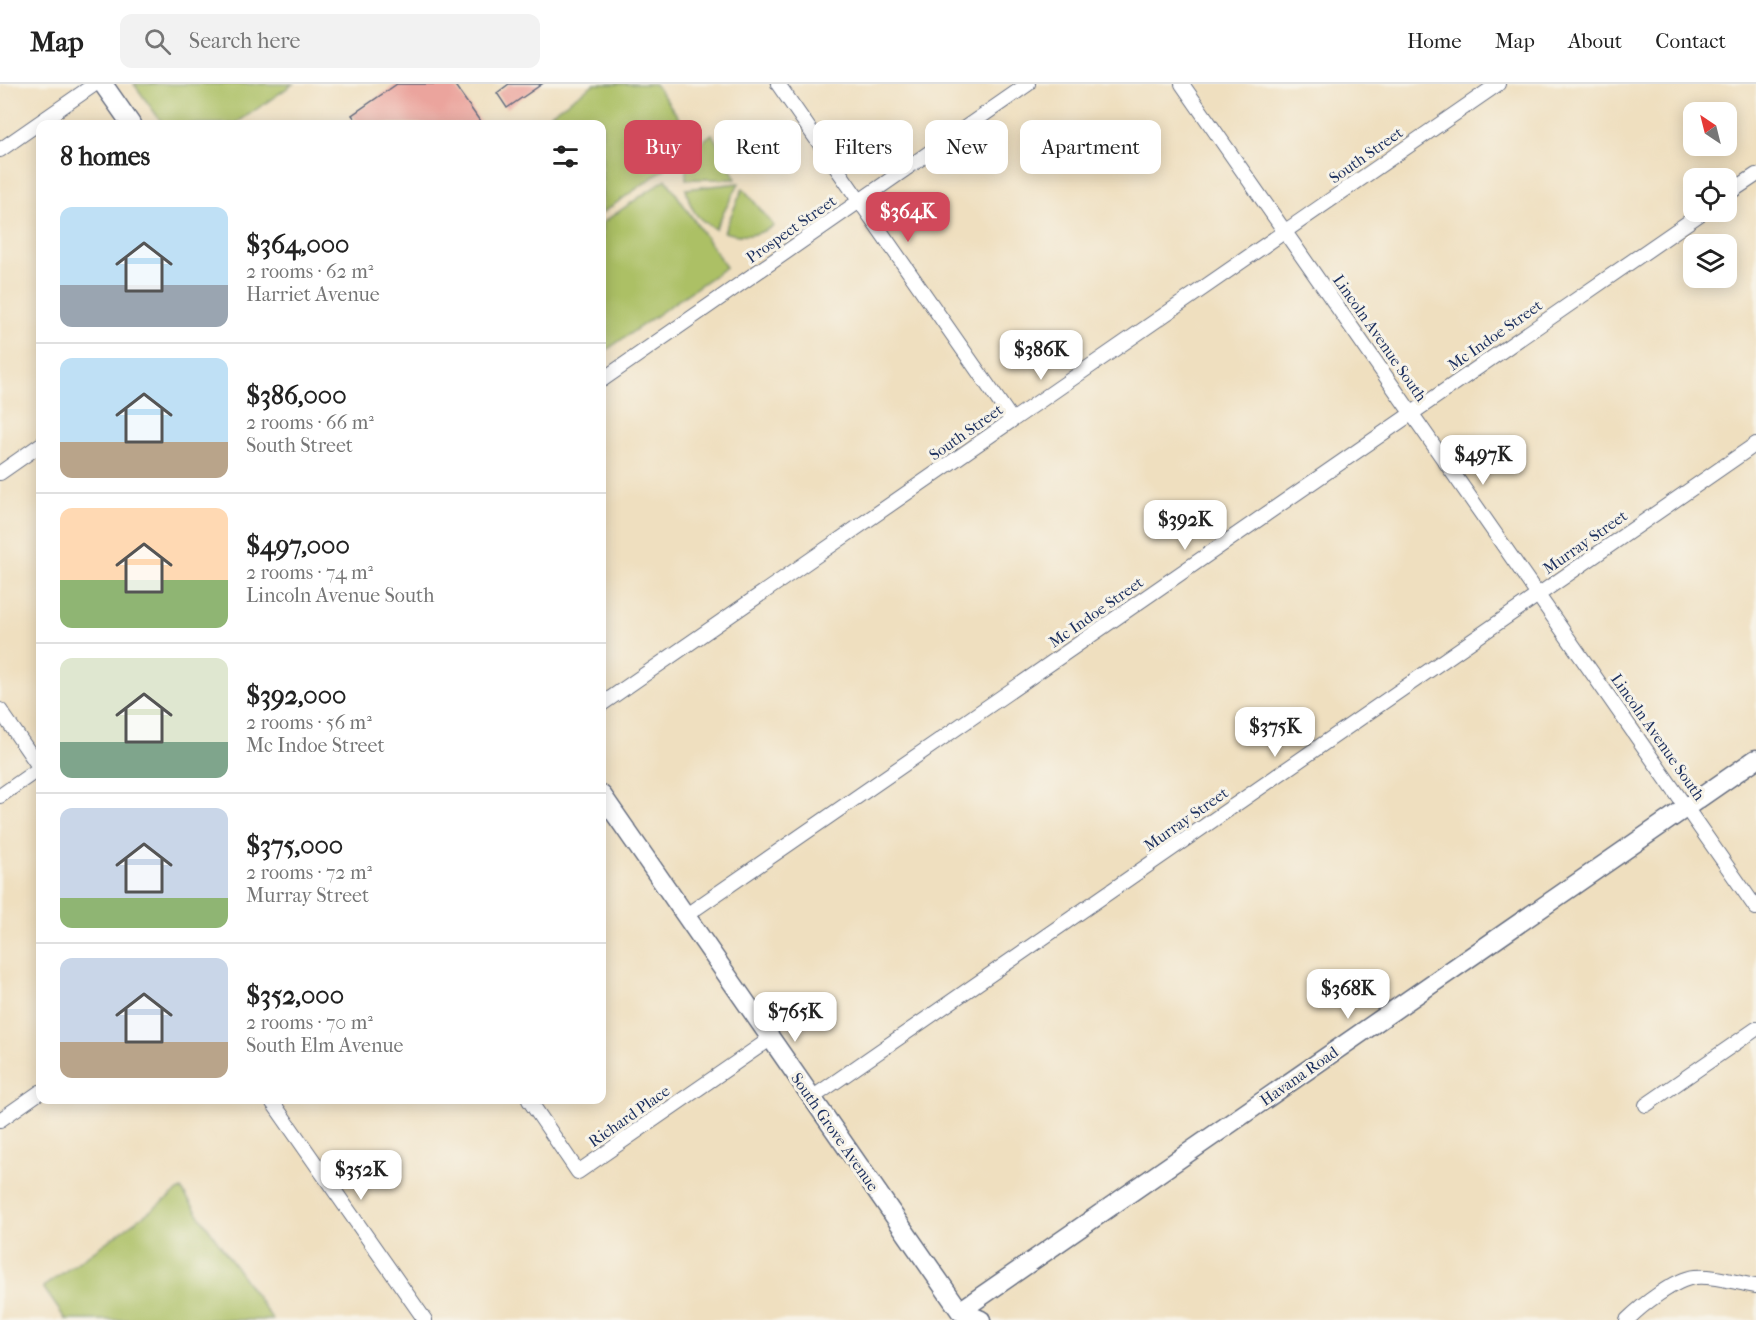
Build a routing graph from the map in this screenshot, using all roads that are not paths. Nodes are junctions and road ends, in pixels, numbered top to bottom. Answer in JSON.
{"nodes":[{"id":1,"x":95,"y":84,"type":"edge"},
{"id":2,"x":103,"y":84,"type":"edge"},
{"id":3,"x":778,"y":84,"type":"edge"},
{"id":4,"x":1028,"y":84,"type":"edge"},
{"id":5,"x":1182,"y":84,"type":"edge"},
{"id":6,"x":1498,"y":84,"type":"edge"},
{"id":7,"x":43,"y":120,"type":"edge"},
{"id":8,"x":129,"y":120,"type":"edge"},
{"id":9,"x":36,"y":125,"type":"edge"},
{"id":10,"x":0,"y":150,"type":"edge"},
{"id":11,"x":1756,"y":175,"type":"edge"},
{"id":12,"x":1737,"y":188,"type":"edge"},
{"id":13,"x":859,"y":201,"type":"junction"},
{"id":14,"x":1689,"y":222,"type":"edge"},
{"id":15,"x":1285,"y":231,"type":"junction"},
{"id":16,"x":606,"y":377,"type":"edge"},
{"id":17,"x":1412,"y":413,"type":"junction"},
{"id":18,"x":1012,"y":420,"type":"junction"},
{"id":19,"x":1756,"y":444,"type":"edge"},
{"id":20,"x":36,"y":448,"type":"edge"},
{"id":21,"x":0,"y":473,"type":"edge"},
{"id":22,"x":1539,"y":594,"type":"junction"},
{"id":23,"x":606,"y":701,"type":"edge"},
{"id":24,"x":0,"y":710,"type":"edge"},
{"id":25,"x":1756,"y":759,"type":"edge"},
{"id":26,"x":36,"y":762,"type":"edge"},
{"id":27,"x":36,"y":771,"type":"edge"},
{"id":28,"x":0,"y":796,"type":"edge"},
{"id":29,"x":606,"y":801,"type":"edge"},
{"id":30,"x":1687,"y":807,"type":"junction"},
{"id":31,"x":1756,"y":908,"type":"edge"},
{"id":32,"x":685,"y":916,"type":"junction"},
{"id":33,"x":1756,"y":1029,"type":"edge"},
{"id":34,"x":770,"y":1039,"type":"junction"},
{"id":35,"x":36,"y":1095,"type":"edge"},
{"id":36,"x":812,"y":1098,"type":"junction"},
{"id":37,"x":274,"y":1104,"type":"edge"},
{"id":38,"x":532,"y":1104,"type":"edge"},
{"id":39,"x":1646,"y":1105,"type":"dead end"},
{"id":40,"x":0,"y":1120,"type":"edge"},
{"id":41,"x":1756,"y":1286,"type":"edge"},
{"id":42,"x":963,"y":1316,"type":"edge"},
{"id":43,"x":424,"y":1320,"type":"edge"},
{"id":44,"x":981,"y":1320,"type":"edge"},
{"id":45,"x":1627,"y":1320,"type":"edge"}],
"edges":[{"from":1,"to":7,"type":"street"},
{"from":2,"to":8,"type":"street"},
{"from":3,"to":13,"type":"street"},
{"from":4,"to":13,"type":"street","name":"Prospect Street"},
{"from":5,"to":15,"type":"street","name":"Lincoln Avenue South"},
{"from":6,"to":15,"type":"street","name":"South Street"},
{"from":9,"to":10,"type":"street"},
{"from":11,"to":12,"type":"street"},
{"from":13,"to":16,"type":"street","name":"Prospect Street"},
{"from":13,"to":18,"type":"street"},
{"from":14,"to":17,"type":"street","name":"Mc Indoe Street"},
{"from":15,"to":17,"type":"street","name":"Lincoln Avenue South"},
{"from":15,"to":18,"type":"street","name":"South Street"},
{"from":17,"to":22,"type":"street","name":"Lincoln Avenue South"},
{"from":17,"to":32,"type":"street","name":"Mc Indoe Street"},
{"from":18,"to":23,"type":"street","name":"South Street"},
{"from":19,"to":22,"type":"street","name":"Murray Street"},
{"from":20,"to":21,"type":"street"},
{"from":22,"to":30,"type":"street","name":"Lincoln Avenue South"},
{"from":22,"to":36,"type":"street","name":"Murray Street"},
{"from":24,"to":26,"type":"street"},
{"from":25,"to":30,"type":"street","name":"Havana Road"},
{"from":27,"to":28,"type":"street"},
{"from":29,"to":32,"type":"street","name":"South Grove Avenue"},
{"from":30,"to":31,"type":"street","name":"Lincoln Avenue South"},
{"from":30,"to":42,"type":"street","name":"Havana Road"},
{"from":32,"to":34,"type":"street","name":"South Grove Avenue"},
{"from":33,"to":39,"type":"street"},
{"from":34,"to":36,"type":"street","name":"South Grove Avenue"},
{"from":34,"to":38,"type":"street","name":"Richard Place"},
{"from":35,"to":40,"type":"street"},
{"from":36,"to":42,"type":"street","name":"South Grove Avenue"},
{"from":37,"to":43,"type":"street"},
{"from":41,"to":45,"type":"street"},
{"from":42,"to":44,"type":"street"}]}
